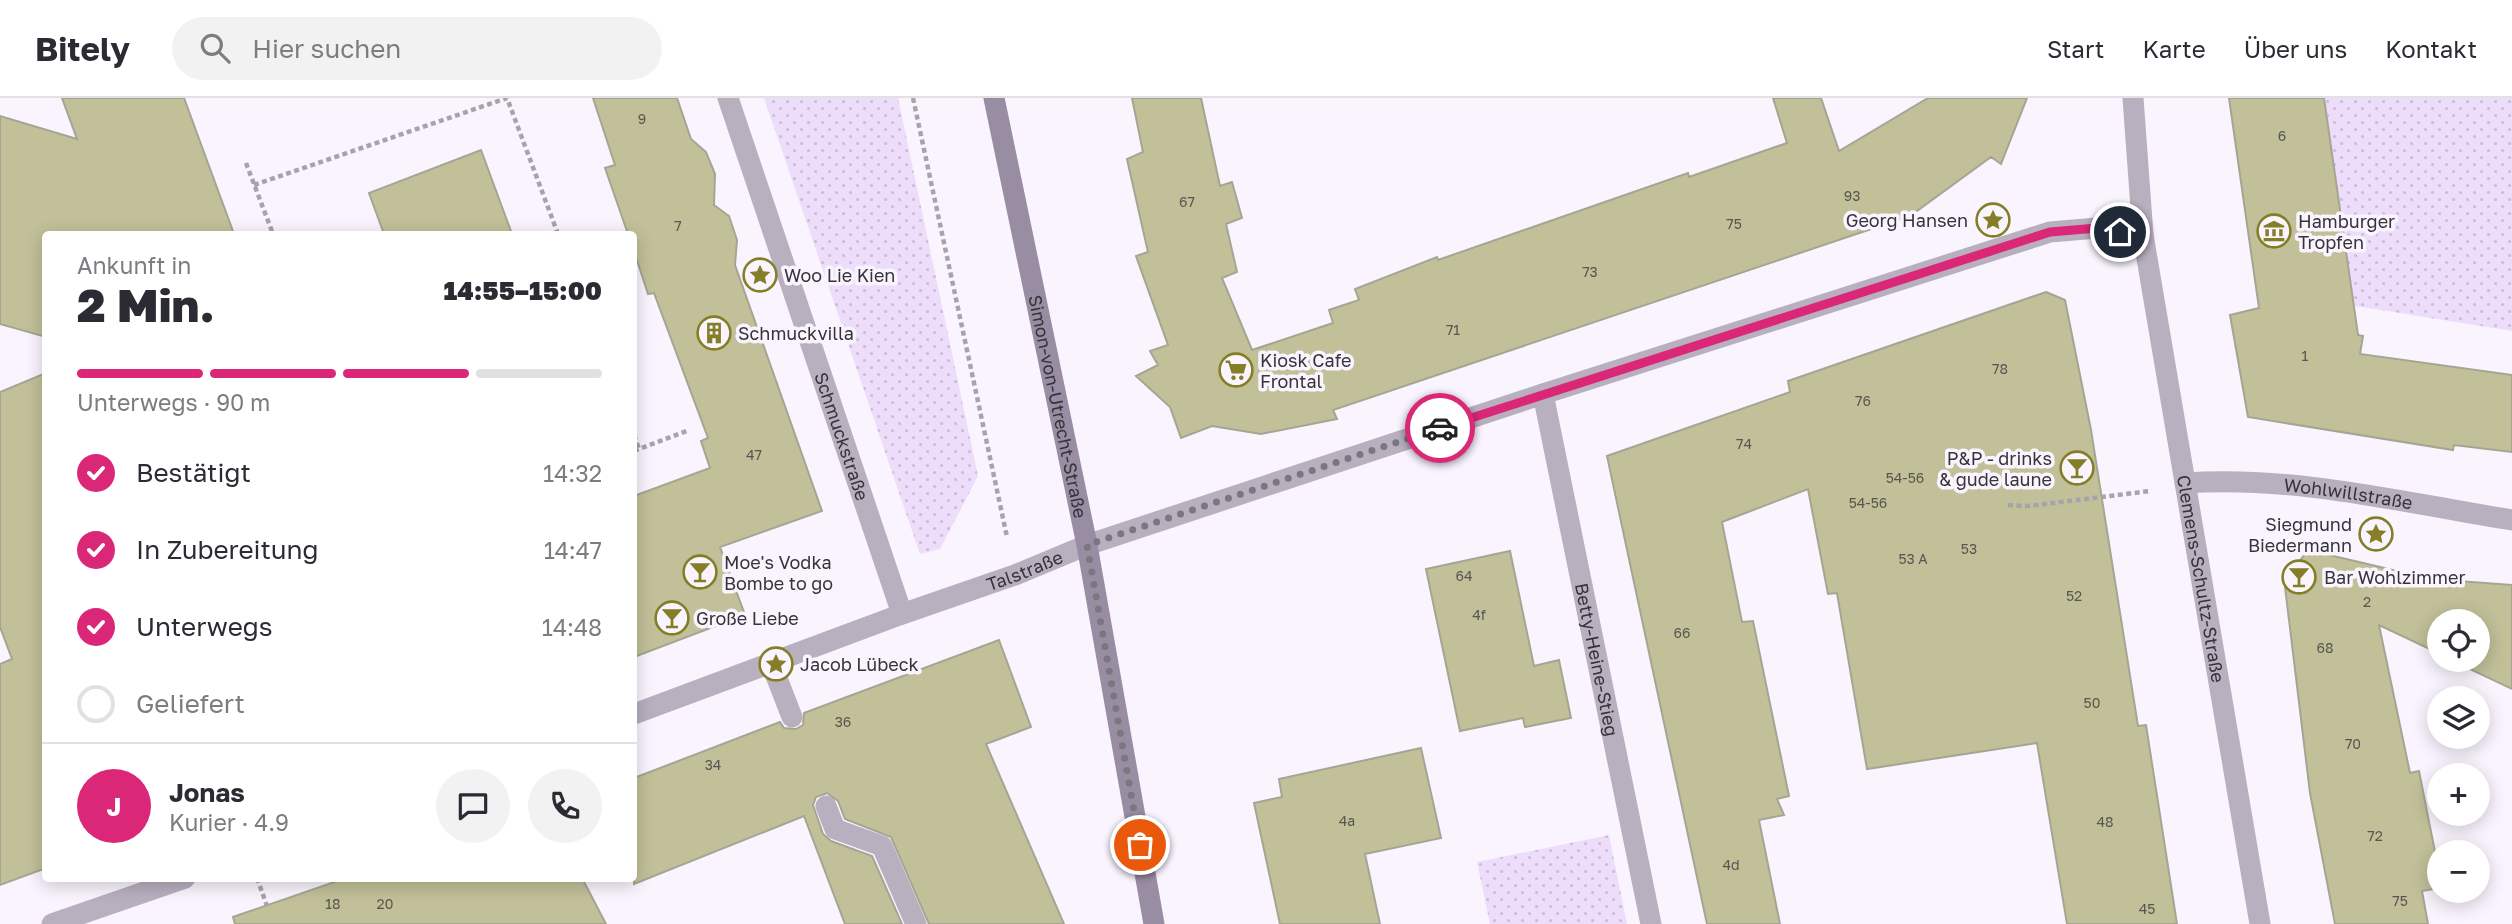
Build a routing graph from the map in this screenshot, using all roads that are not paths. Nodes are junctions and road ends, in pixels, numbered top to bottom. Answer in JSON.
{"nodes":[{"id":1,"x":728,"y":98,"type":"edge"},
{"id":2,"x":994,"y":98,"type":"edge"},
{"id":3,"x":2133,"y":98,"type":"edge"},
{"id":4,"x":2143,"y":235,"type":"junction"},
{"id":5,"x":1543,"y":394,"type":"junction"},
{"id":6,"x":2185,"y":485,"type":"junction"},
{"id":7,"x":2512,"y":520,"type":"edge"},
{"id":8,"x":1087,"y":545,"type":"junction"},
{"id":9,"x":902,"y":614,"type":"junction"},
{"id":10,"x":771,"y":663,"type":"junction"},
{"id":11,"x":637,"y":713,"type":"edge"},
{"id":12,"x":792,"y":717,"type":"dead end"},
{"id":13,"x":826,"y":806,"type":"dead end"},
{"id":14,"x":173,"y":882,"type":"edge"},
{"id":15,"x":52,"y":924,"type":"edge"},
{"id":16,"x":916,"y":924,"type":"edge"},
{"id":17,"x":1154,"y":924,"type":"edge"},
{"id":18,"x":1651,"y":924,"type":"edge"},
{"id":19,"x":2260,"y":924,"type":"edge"}],
"edges":[{"from":1,"to":9,"type":"street","name":"Schmuckstraße"},
{"from":2,"to":8,"type":"main road","name":"Simon-von-Utrecht-Straße"},
{"from":3,"to":4,"type":"street","name":"Clemens-Schultz-Straße"},
{"from":4,"to":5,"type":"street","name":"Talstraße"},
{"from":4,"to":6,"type":"street","name":"Clemens-Schultz-Straße"},
{"from":5,"to":8,"type":"street","name":"Talstraße"},
{"from":5,"to":18,"type":"street","name":"Betty-Heine-Stieg"},
{"from":6,"to":7,"type":"street","name":"Wohlwillstraße"},
{"from":6,"to":19,"type":"street","name":"Clemens-Schultz-Straße"},
{"from":8,"to":9,"type":"street","name":"Talstraße"},
{"from":8,"to":17,"type":"main road","name":"Simon-von-Utrecht-Straße"},
{"from":9,"to":10,"type":"street","name":"Talstraße"},
{"from":10,"to":11,"type":"street","name":"Talstraße"},
{"from":10,"to":12,"type":"street"},
{"from":13,"to":16,"type":"street"},
{"from":14,"to":15,"type":"street"}]}
